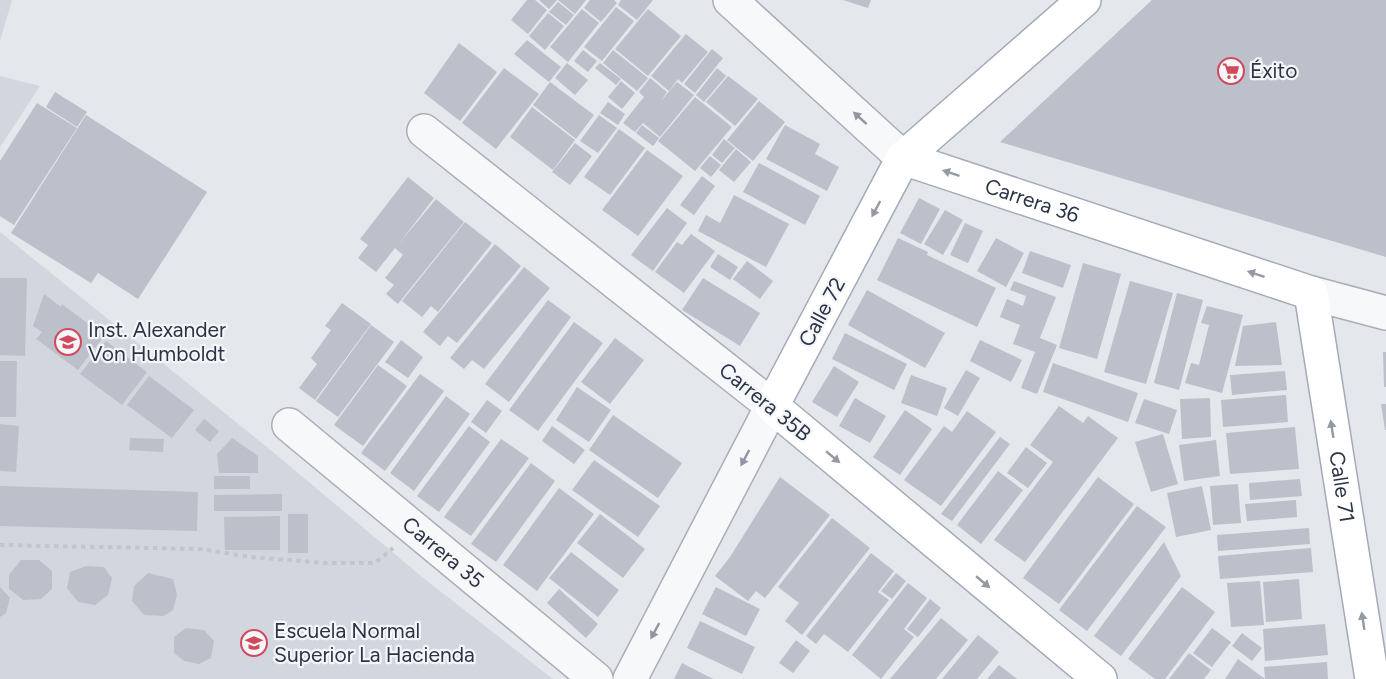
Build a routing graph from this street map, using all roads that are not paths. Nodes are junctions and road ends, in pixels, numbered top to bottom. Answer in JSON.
{"nodes":[{"id":1,"x":730,"y":0,"type":"edge"},
{"id":2,"x":1084,"y":0,"type":"edge"},
{"id":3,"x":424,"y":131,"type":"dead end"},
{"id":4,"x":903,"y":158,"type":"junction"},
{"id":5,"x":1311,"y":292,"type":"junction"},
{"id":6,"x":1386,"y":313,"type":"edge"},
{"id":7,"x":772,"y":406,"type":"junction"},
{"id":8,"x":289,"y":425,"type":"dead end"},
{"id":9,"x":596,"y":679,"type":"edge"},
{"id":10,"x":630,"y":679,"type":"edge"},
{"id":11,"x":1101,"y":679,"type":"edge"},
{"id":12,"x":1372,"y":679,"type":"edge"}],
"edges":[{"from":4,"to":1,"type":"street","name":"Carrera 36","one_way":true},
{"from":2,"to":4,"type":"main road","name":"Calle 72"},
{"from":3,"to":7,"type":"street","name":"Carrera 35B"},
{"from":5,"to":4,"type":"main road","name":"Carrera 36","one_way":true},
{"from":4,"to":7,"type":"main road","name":"Calle 72","one_way":true},
{"from":5,"to":6,"type":"street","name":"Carrera 36"},
{"from":12,"to":5,"type":"main road","name":"Calle 71","one_way":true},
{"from":7,"to":10,"type":"street","name":"Calle 72","one_way":true},
{"from":7,"to":11,"type":"main road","name":"Carrera 35B","one_way":true},
{"from":8,"to":9,"type":"street","name":"Carrera 35"}]}
